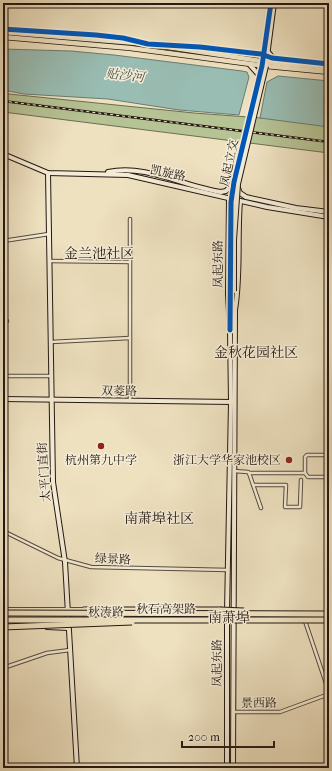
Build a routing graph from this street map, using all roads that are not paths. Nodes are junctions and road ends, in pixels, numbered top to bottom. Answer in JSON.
{"nodes":[{"id":1,"x":271,"y":3,"type":"edge"},
{"id":2,"x":274,"y":3,"type":"edge"},
{"id":3,"x":3,"y":32,"type":"edge"},
{"id":4,"x":3,"y":37,"type":"edge"},
{"id":5,"x":162,"y":49,"type":"junction"},
{"id":6,"x":268,"y":51,"type":"junction"},
{"id":7,"x":277,"y":63,"type":"junction"},
{"id":8,"x":249,"y":64,"type":"junction"},
{"id":9,"x":264,"y":64,"type":"junction"},
{"id":10,"x":329,"y":68,"type":"edge"},
{"id":11,"x":329,"y":72,"type":"edge"},
{"id":12,"x":259,"y":75,"type":"junction"},
{"id":13,"x":3,"y":154,"type":"edge"},
{"id":14,"x":48,"y":173,"type":"junction"},
{"id":15,"x":103,"y":173,"type":"junction"},
{"id":16,"x":236,"y":183,"type":"junction"},
{"id":17,"x":229,"y":198,"type":"junction"},
{"id":18,"x":240,"y":201,"type":"junction"},
{"id":19,"x":329,"y":212,"type":"edge"},
{"id":20,"x":329,"y":217,"type":"edge"},
{"id":21,"x":130,"y":219,"type":"dead end"},
{"id":22,"x":49,"y":233,"type":"junction"},
{"id":23,"x":3,"y":241,"type":"edge"},
{"id":24,"x":50,"y":261,"type":"junction"},
{"id":25,"x":130,"y":262,"type":"junction"},
{"id":26,"x":232,"y":291,"type":"junction"},
{"id":27,"x":235,"y":310,"type":"junction"},
{"id":28,"x":230,"y":330,"type":"junction"},
{"id":29,"x":130,"y":338,"type":"junction"},
{"id":30,"x":50,"y":342,"type":"junction"},
{"id":31,"x":7,"y":376,"type":"dead end"},
{"id":32,"x":51,"y":376,"type":"junction"},
{"id":33,"x":3,"y":399,"type":"edge"},
{"id":34,"x":51,"y":400,"type":"junction"},
{"id":35,"x":130,"y":401,"type":"junction"},
{"id":36,"x":233,"y":402,"type":"junction"},
{"id":37,"x":329,"y":455,"type":"edge"},
{"id":38,"x":234,"y":471,"type":"junction"},
{"id":39,"x":249,"y":473,"type":"junction"},
{"id":40,"x":305,"y":473,"type":"junction"},
{"id":41,"x":329,"y":477,"type":"edge"},
{"id":42,"x":301,"y":480,"type":"dead end"},
{"id":43,"x":253,"y":485,"type":"junction"},
{"id":44,"x":261,"y":508,"type":"dead end"},
{"id":45,"x":3,"y":531,"type":"edge"},
{"id":46,"x":64,"y":558,"type":"junction"},
{"id":47,"x":229,"y":570,"type":"junction"},
{"id":48,"x":3,"y":610,"type":"edge"},
{"id":49,"x":84,"y":610,"type":"junction"},
{"id":50,"x":68,"y":611,"type":"junction"},
{"id":51,"x":234,"y":612,"type":"junction"},
{"id":52,"x":3,"y":613,"type":"edge"},
{"id":53,"x":227,"y":613,"type":"junction"},
{"id":54,"x":329,"y":613,"type":"edge"},
{"id":55,"x":283,"y":614,"type":"junction"},
{"id":56,"x":3,"y":620,"type":"edge"},
{"id":57,"x":175,"y":620,"type":"junction"},
{"id":58,"x":227,"y":621,"type":"junction"},
{"id":59,"x":233,"y":621,"type":"junction"},
{"id":60,"x":305,"y":621,"type":"junction"},
{"id":61,"x":329,"y":621,"type":"edge"},
{"id":62,"x":3,"y":623,"type":"edge"},
{"id":63,"x":68,"y":625,"type":"junction"},
{"id":64,"x":3,"y":627,"type":"edge"},
{"id":65,"x":70,"y":650,"type":"junction"},
{"id":66,"x":3,"y":668,"type":"edge"},
{"id":67,"x":329,"y":693,"type":"edge"},
{"id":68,"x":233,"y":712,"type":"junction"},
{"id":69,"x":77,"y":768,"type":"edge"},
{"id":70,"x":227,"y":768,"type":"edge"},
{"id":71,"x":233,"y":768,"type":"edge"}],
"edges":[{"from":1,"to":9,"type":"main road","name":"凤起立交"},
{"from":2,"to":6,"type":"main road","name":"凤起立交"},
{"from":3,"to":5,"type":"main road"},
{"from":4,"to":5,"type":"main road"},
{"from":5,"to":8,"type":"main road"},
{"from":5,"to":9,"type":"main road"},
{"from":6,"to":7,"type":"main road"},
{"from":6,"to":9,"type":"main road","name":"凤起立交"},
{"from":7,"to":9,"type":"main road"},
{"from":7,"to":10,"type":"main road"},
{"from":8,"to":9,"type":"main road"},
{"from":8,"to":12,"type":"main road"},
{"from":9,"to":11,"type":"main road"},
{"from":9,"to":12,"type":"main road","name":"凤起立交","bridge":true},
{"from":9,"to":16,"type":"main road","name":"凤起立交","bridge":true},
{"from":12,"to":16,"type":"main road","name":"凤起立交","bridge":true},
{"from":13,"to":14,"type":"main road","name":"凯旋路"},
{"from":14,"to":15,"type":"main road","name":"凯旋路"},
{"from":14,"to":22,"type":"main road","name":"太平门直街"},
{"from":15,"to":16,"type":"main road"},
{"from":15,"to":17,"type":"main road","name":"凯旋路"},
{"from":16,"to":19,"type":"main road"},
{"from":16,"to":26,"type":"main road","name":"凤起立交","bridge":true},
{"from":17,"to":18,"type":"main road","name":"凯旋路"},
{"from":17,"to":28,"type":"main road","name":"凤起东路"},
{"from":18,"to":20,"type":"main road","name":"凯旋路"},
{"from":18,"to":27,"type":"main road","name":"凤起东路"},
{"from":21,"to":25,"type":"street"},
{"from":22,"to":23,"type":"street"},
{"from":22,"to":24,"type":"main road","name":"太平门直街"},
{"from":24,"to":25,"type":"street"},
{"from":24,"to":30,"type":"main road","name":"太平门直街"},
{"from":25,"to":29,"type":"street"},
{"from":26,"to":27,"type":"main road","name":"凤起立交"},
{"from":26,"to":28,"type":"main road","name":"凤起立交"},
{"from":27,"to":36,"type":"main road","name":"凤起东路"},
{"from":28,"to":36,"type":"main road","name":"凤起东路"},
{"from":29,"to":30,"type":"street"},
{"from":29,"to":35,"type":"street"},
{"from":30,"to":32,"type":"main road","name":"太平门直街"},
{"from":31,"to":32,"type":"street"},
{"from":32,"to":34,"type":"main road","name":"太平门直街"},
{"from":33,"to":34,"type":"main road","name":"双菱路"},
{"from":34,"to":35,"type":"main road","name":"双菱路"},
{"from":34,"to":46,"type":"main road","name":"太平门直街"},
{"from":35,"to":36,"type":"main road","name":"双菱路"},
{"from":36,"to":38,"type":"main road","name":"凤起东路"},
{"from":36,"to":47,"type":"main road","name":"凤起东路"},
{"from":37,"to":40,"type":"street"},
{"from":38,"to":39,"type":"street"},
{"from":38,"to":51,"type":"main road","name":"凤起东路"},
{"from":39,"to":40,"type":"street"},
{"from":39,"to":43,"type":"street"},
{"from":40,"to":41,"type":"street"},
{"from":42,"to":43,"type":"street"},
{"from":43,"to":44,"type":"street"},
{"from":45,"to":46,"type":"street","name":"绿景路"},
{"from":46,"to":47,"type":"street","name":"绿景路"},
{"from":46,"to":50,"type":"main road","name":"太平门直街"},
{"from":47,"to":53,"type":"main road","name":"凤起东路"},
{"from":48,"to":50,"type":"main road","name":"秋涛路"},
{"from":49,"to":50,"type":"main road","name":"秋涛路"},
{"from":49,"to":53,"type":"main road","name":"秋涛路"},
{"from":49,"to":55,"type":"highway","bridge":true},
{"from":50,"to":63,"type":"main road","name":"太平门直街"},
{"from":51,"to":53,"type":"main road","name":"秋涛路"},
{"from":51,"to":54,"type":"main road","name":"秋涛路"},
{"from":51,"to":59,"type":"main road","name":"凤起东路"},
{"from":52,"to":55,"type":"highway","name":"秋石高架路","bridge":true},
{"from":53,"to":58,"type":"main road","name":"凤起东路"},
{"from":54,"to":55,"type":"highway","name":"秋石高架路","bridge":true},
{"from":56,"to":57,"type":"highway","name":"秋石高架路","bridge":true},
{"from":57,"to":61,"type":"highway","name":"秋石高架路","bridge":true},
{"from":57,"to":64,"type":"highway","bridge":true},
{"from":58,"to":59,"type":"main road","name":"秋涛路"},
{"from":58,"to":63,"type":"main road","name":"秋涛路"},
{"from":58,"to":70,"type":"main road","name":"凤起东路"},
{"from":59,"to":60,"type":"main road","name":"秋涛路"},
{"from":59,"to":68,"type":"main road","name":"凤起东路"},
{"from":60,"to":61,"type":"main road","name":"秋涛路"},
{"from":60,"to":67,"type":"street"},
{"from":62,"to":63,"type":"main road","name":"秋涛路"},
{"from":63,"to":64,"type":"main road"},
{"from":63,"to":65,"type":"main road","name":"太平门直街"},
{"from":65,"to":66,"type":"street"},
{"from":65,"to":69,"type":"main road","name":"太平门直街"},
{"from":67,"to":68,"type":"street","name":"景西路"},
{"from":68,"to":71,"type":"main road","name":"凤起东路"}]}
